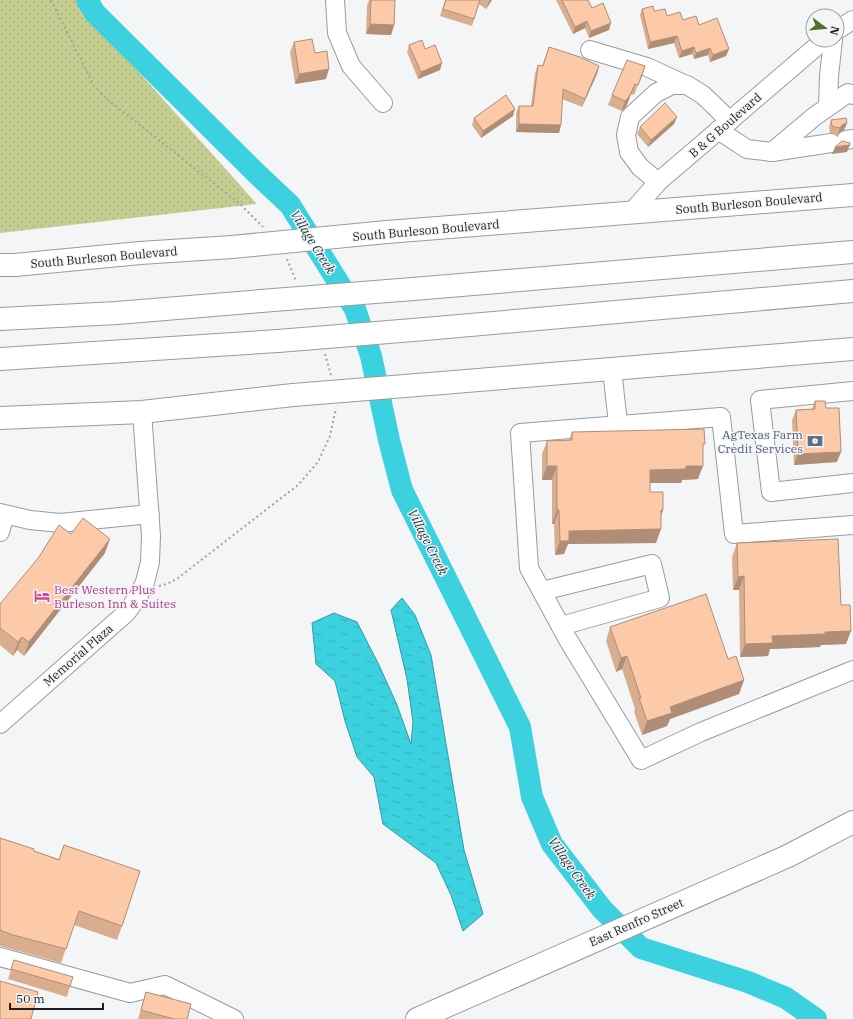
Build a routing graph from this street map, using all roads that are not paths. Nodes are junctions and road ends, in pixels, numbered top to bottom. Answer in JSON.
{"nodes":[{"id":1,"x":335,"y":0,"type":"edge"},
{"id":2,"x":815,"y":48,"type":"edge"},
{"id":3,"x":831,"y":48,"type":"edge"},
{"id":4,"x":590,"y":50,"type":"dead end"},
{"id":5,"x":687,"y":85,"type":"junction"},
{"id":6,"x":851,"y":90,"type":"edge"},
{"id":7,"x":383,"y":103,"type":"dead end"},
{"id":8,"x":828,"y":107,"type":"junction"},
{"id":9,"x":724,"y":126,"type":"junction"},
{"id":10,"x":843,"y":141,"type":"edge"},
{"id":11,"x":772,"y":152,"type":"junction"},
{"id":12,"x":658,"y":182,"type":"junction"},
{"id":13,"x":853,"y":194,"type":"edge"},
{"id":14,"x":631,"y":213,"type":"junction"},
{"id":15,"x":853,"y":252,"type":"edge"},
{"id":16,"x":0,"y":265,"type":"edge"},
{"id":17,"x":853,"y":291,"type":"edge"},
{"id":18,"x":0,"y":319,"type":"edge"},
{"id":19,"x":853,"y":349,"type":"edge"},
{"id":20,"x":0,"y":359,"type":"edge"},
{"id":21,"x":612,"y":369,"type":"junction"},
{"id":22,"x":853,"y":392,"type":"edge"},
{"id":23,"x":142,"y":412,"type":"junction"},
{"id":24,"x":0,"y":418,"type":"edge"},
{"id":25,"x":618,"y":424,"type":"junction"},
{"id":26,"x":853,"y":483,"type":"edge"},
{"id":27,"x":3,"y":514,"type":"edge"},
{"id":28,"x":150,"y":514,"type":"junction"},
{"id":29,"x":853,"y":525,"type":"edge"},
{"id":30,"x":0,"y":532,"type":"edge"},
{"id":31,"x":542,"y":591,"type":"junction"},
{"id":32,"x":561,"y":626,"type":"junction"},
{"id":33,"x":853,"y":670,"type":"edge"},
{"id":34,"x":0,"y":724,"type":"edge"},
{"id":35,"x":853,"y":822,"type":"edge"},
{"id":36,"x":0,"y":957,"type":"edge"},
{"id":37,"x":422,"y":1018,"type":"edge"},
{"id":38,"x":234,"y":1019,"type":"edge"}],
"edges":[{"from":1,"to":7,"type":"street"},
{"from":2,"to":9,"type":"street","name":"B & G Boulevard"},
{"from":3,"to":8,"type":"street"},
{"from":4,"to":5,"type":"street"},
{"from":5,"to":9,"type":"street"},
{"from":5,"to":12,"type":"street"},
{"from":6,"to":8,"type":"street"},
{"from":8,"to":11,"type":"street"},
{"from":9,"to":11,"type":"street"},
{"from":9,"to":12,"type":"street","name":"B & G Boulevard"},
{"from":10,"to":11,"type":"street"},
{"from":12,"to":14,"type":"street","name":"B & G Boulevard"},
{"from":13,"to":14,"type":"main road","name":"South Burleson Boulevard"},
{"from":14,"to":16,"type":"main road","name":"South Burleson Boulevard","bridge":true},
{"from":15,"to":18,"type":"main road","bridge":true},
{"from":17,"to":20,"type":"main road","bridge":true},
{"from":19,"to":21,"type":"main road"},
{"from":21,"to":23,"type":"main road","bridge":true},
{"from":21,"to":25,"type":"street"},
{"from":22,"to":26,"type":"street"},
{"from":23,"to":24,"type":"main road"},
{"from":23,"to":28,"type":"street","name":"Memorial Plaza"},
{"from":25,"to":29,"type":"street"},
{"from":25,"to":31,"type":"street"},
{"from":27,"to":28,"type":"street"},
{"from":27,"to":30,"type":"street"},
{"from":28,"to":34,"type":"street","name":"Memorial Plaza"},
{"from":31,"to":32,"type":"street"},
{"from":31,"to":32,"type":"street"},
{"from":32,"to":33,"type":"street"},
{"from":35,"to":37,"type":"main road","name":"East Renfro Street"},
{"from":36,"to":38,"type":"street"}]}
